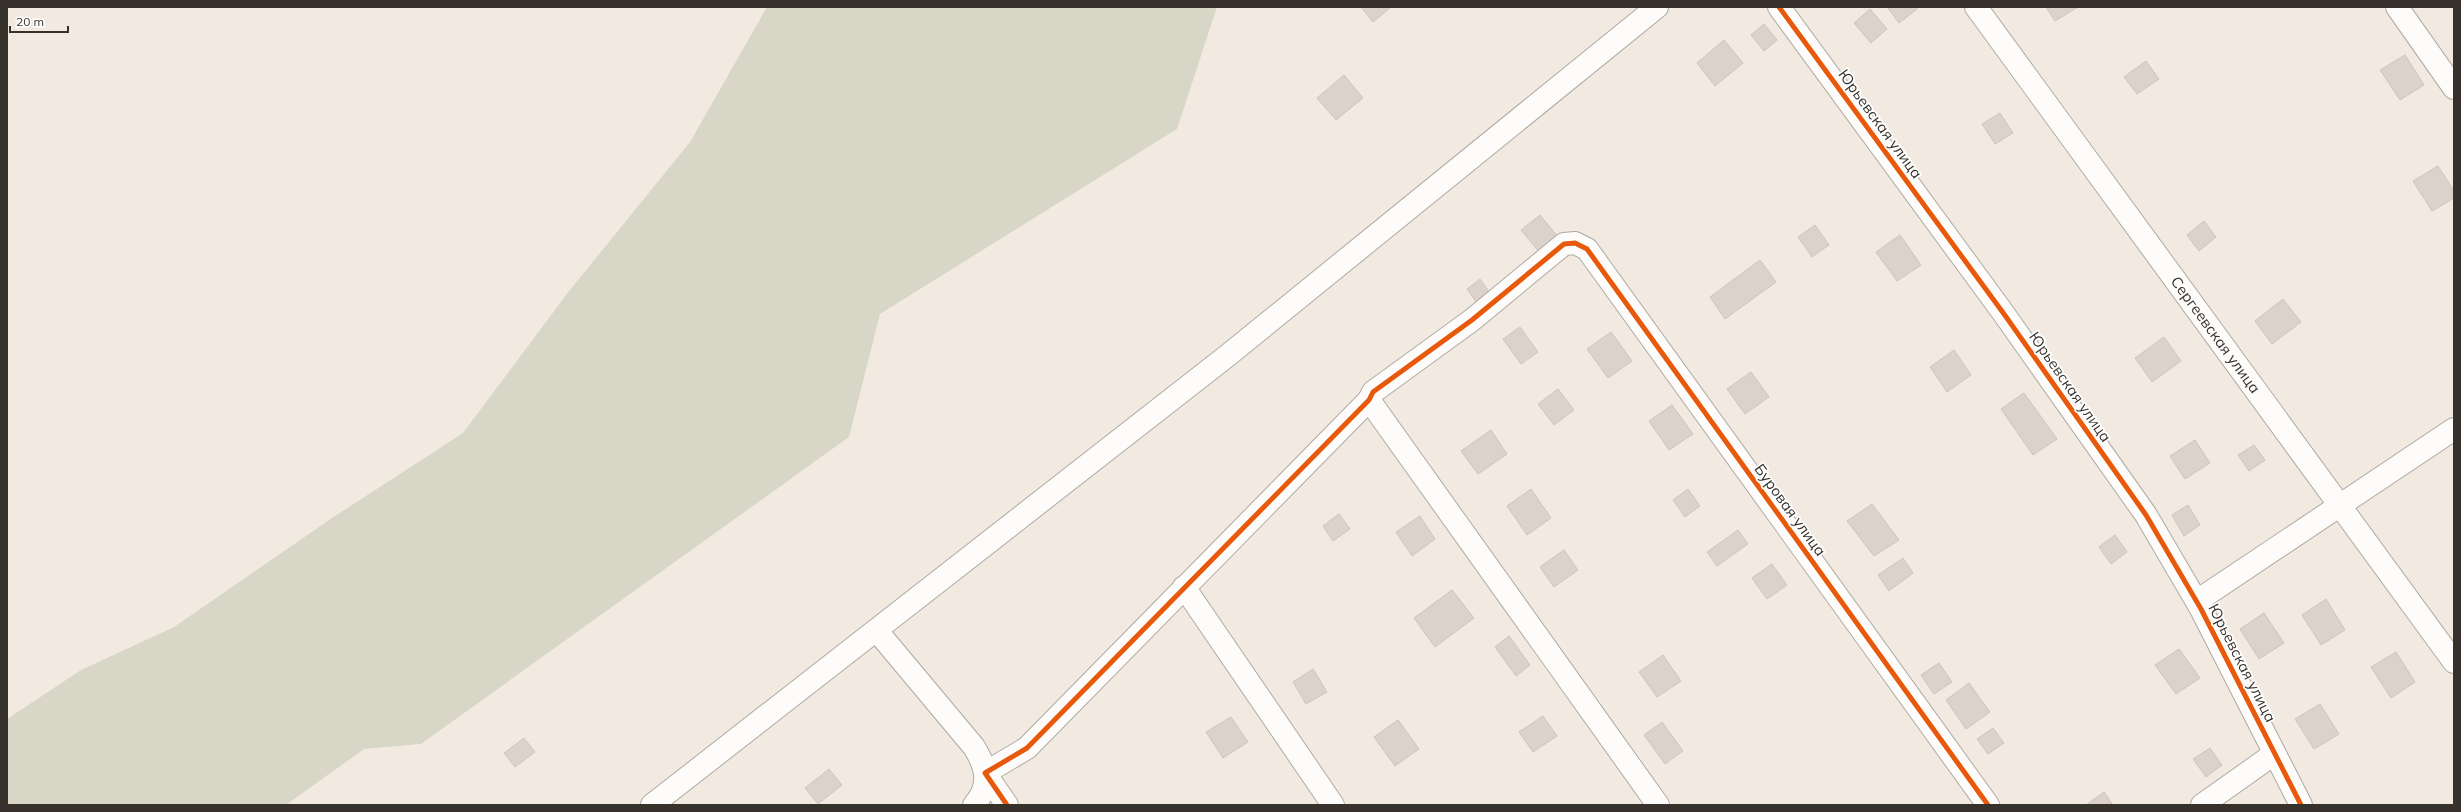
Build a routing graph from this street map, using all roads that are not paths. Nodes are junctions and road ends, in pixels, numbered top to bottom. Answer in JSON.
{"nodes":[{"id":1,"x":1657,"y":7,"type":"edge"},
{"id":2,"x":1779,"y":7,"type":"edge"},
{"id":3,"x":1976,"y":7,"type":"edge"},
{"id":4,"x":2397,"y":7,"type":"edge"},
{"id":5,"x":2454,"y":88,"type":"edge"},
{"id":6,"x":1369,"y":400,"type":"junction"},
{"id":7,"x":2454,"y":429,"type":"edge"},
{"id":8,"x":2340,"y":508,"type":"junction"},
{"id":9,"x":1184,"y":587,"type":"junction"},
{"id":10,"x":2197,"y":602,"type":"junction"},
{"id":11,"x":877,"y":631,"type":"junction"},
{"id":12,"x":2454,"y":662,"type":"edge"},
{"id":13,"x":2274,"y":754,"type":"junction"},
{"id":14,"x":985,"y":773,"type":"junction"},
{"id":15,"x":652,"y":805,"type":"edge"},
{"id":16,"x":974,"y":805,"type":"edge"},
{"id":17,"x":1007,"y":805,"type":"edge"},
{"id":18,"x":1333,"y":805,"type":"edge"},
{"id":19,"x":1658,"y":805,"type":"edge"},
{"id":20,"x":1988,"y":805,"type":"edge"},
{"id":21,"x":2202,"y":805,"type":"edge"},
{"id":22,"x":2301,"y":805,"type":"edge"}],
"edges":[{"from":1,"to":11,"type":"street"},
{"from":2,"to":10,"type":"street","name":"Юрьевская улица"},
{"from":3,"to":8,"type":"street","name":"Сергеевская улица"},
{"from":4,"to":5,"type":"street"},
{"from":6,"to":9,"type":"street"},
{"from":6,"to":19,"type":"street"},
{"from":6,"to":20,"type":"street","name":"Буровая улица"},
{"from":7,"to":8,"type":"street"},
{"from":8,"to":10,"type":"street"},
{"from":8,"to":12,"type":"street","name":"Сергеевская улица"},
{"from":9,"to":14,"type":"street"},
{"from":9,"to":18,"type":"street"},
{"from":10,"to":13,"type":"street","name":"Юрьевская улица"},
{"from":11,"to":14,"type":"street"},
{"from":11,"to":15,"type":"street"},
{"from":13,"to":21,"type":"street"},
{"from":13,"to":22,"type":"street","name":"Юрьевская улица"},
{"from":14,"to":16,"type":"street"},
{"from":14,"to":17,"type":"street"}]}
